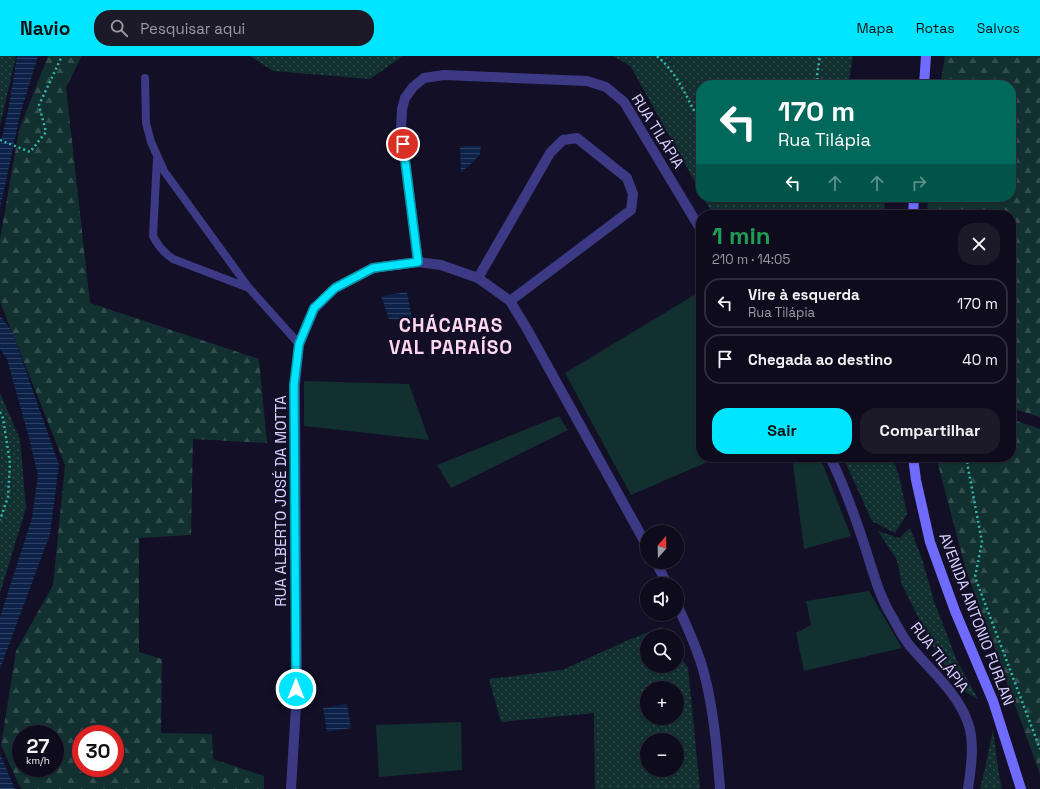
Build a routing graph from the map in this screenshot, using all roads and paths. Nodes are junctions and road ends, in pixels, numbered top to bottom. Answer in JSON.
{"nodes":[{"id":1,"x":62,"y":56,"type":"edge"},
{"id":2,"x":657,"y":56,"type":"edge"},
{"id":3,"x":820,"y":56,"type":"edge"},
{"id":4,"x":926,"y":56,"type":"edge"},
{"id":5,"x":145,"y":78,"type":"dead end"},
{"id":6,"x":818,"y":80,"type":"edge"},
{"id":7,"x":924,"y":80,"type":"edge"},
{"id":8,"x":696,"y":112,"type":"edge"},
{"id":9,"x":0,"y":140,"type":"edge"},
{"id":10,"x":157,"y":158,"type":"junction"},
{"id":11,"x":696,"y":222,"type":"edge"},
{"id":12,"x":418,"y":262,"type":"junction"},
{"id":13,"x":478,"y":278,"type":"junction"},
{"id":14,"x":248,"y":288,"type":"junction"},
{"id":15,"x":510,"y":301,"type":"junction"},
{"id":16,"x":299,"y":344,"type":"junction"},
{"id":17,"x":0,"y":412,"type":"edge"},
{"id":18,"x":832,"y":462,"type":"edge"},
{"id":19,"x":914,"y":462,"type":"edge"},
{"id":20,"x":967,"y":462,"type":"edge"},
{"id":21,"x":0,"y":520,"type":"edge"},
{"id":22,"x":640,"y":533,"type":"edge"},
{"id":23,"x":684,"y":620,"type":"edge"},
{"id":24,"x":1040,"y":749,"type":"edge"},
{"id":25,"x":291,"y":789,"type":"edge"},
{"id":26,"x":720,"y":789,"type":"edge"},
{"id":27,"x":968,"y":789,"type":"edge"},
{"id":28,"x":1021,"y":789,"type":"edge"}],
"edges":[{"from":1,"to":9,"type":"path"},
{"from":2,"to":8,"type":"path"},
{"from":3,"to":6,"type":"path"},
{"from":4,"to":7,"type":"main road"},
{"from":5,"to":10,"type":"lane"},
{"from":10,"to":14,"type":"lane"},
{"from":10,"to":14,"type":"lane"},
{"from":11,"to":12,"type":"street","name":"RUA TILÁPIA"},
{"from":12,"to":13,"type":"street","name":"RUA ALBERTO JOSÉ DA MOTTA"},
{"from":12,"to":16,"type":"street","name":"RUA ALBERTO JOSÉ DA MOTTA"},
{"from":13,"to":15,"type":"street","name":"RUA ALBERTO JOSÉ DA MOTTA"},
{"from":13,"to":15,"type":"street"},
{"from":14,"to":16,"type":"lane"},
{"from":15,"to":22,"type":"street","name":"RUA ALBERTO JOSÉ DA MOTTA"},
{"from":16,"to":25,"type":"street","name":"RUA ALBERTO JOSÉ DA MOTTA"},
{"from":17,"to":21,"type":"path"},
{"from":18,"to":27,"type":"street","name":"RUA TILÁPIA"},
{"from":19,"to":28,"type":"main road","name":"AVENIDA ANTONIO FURLAN"},
{"from":20,"to":24,"type":"path"},
{"from":23,"to":26,"type":"street"}]}
